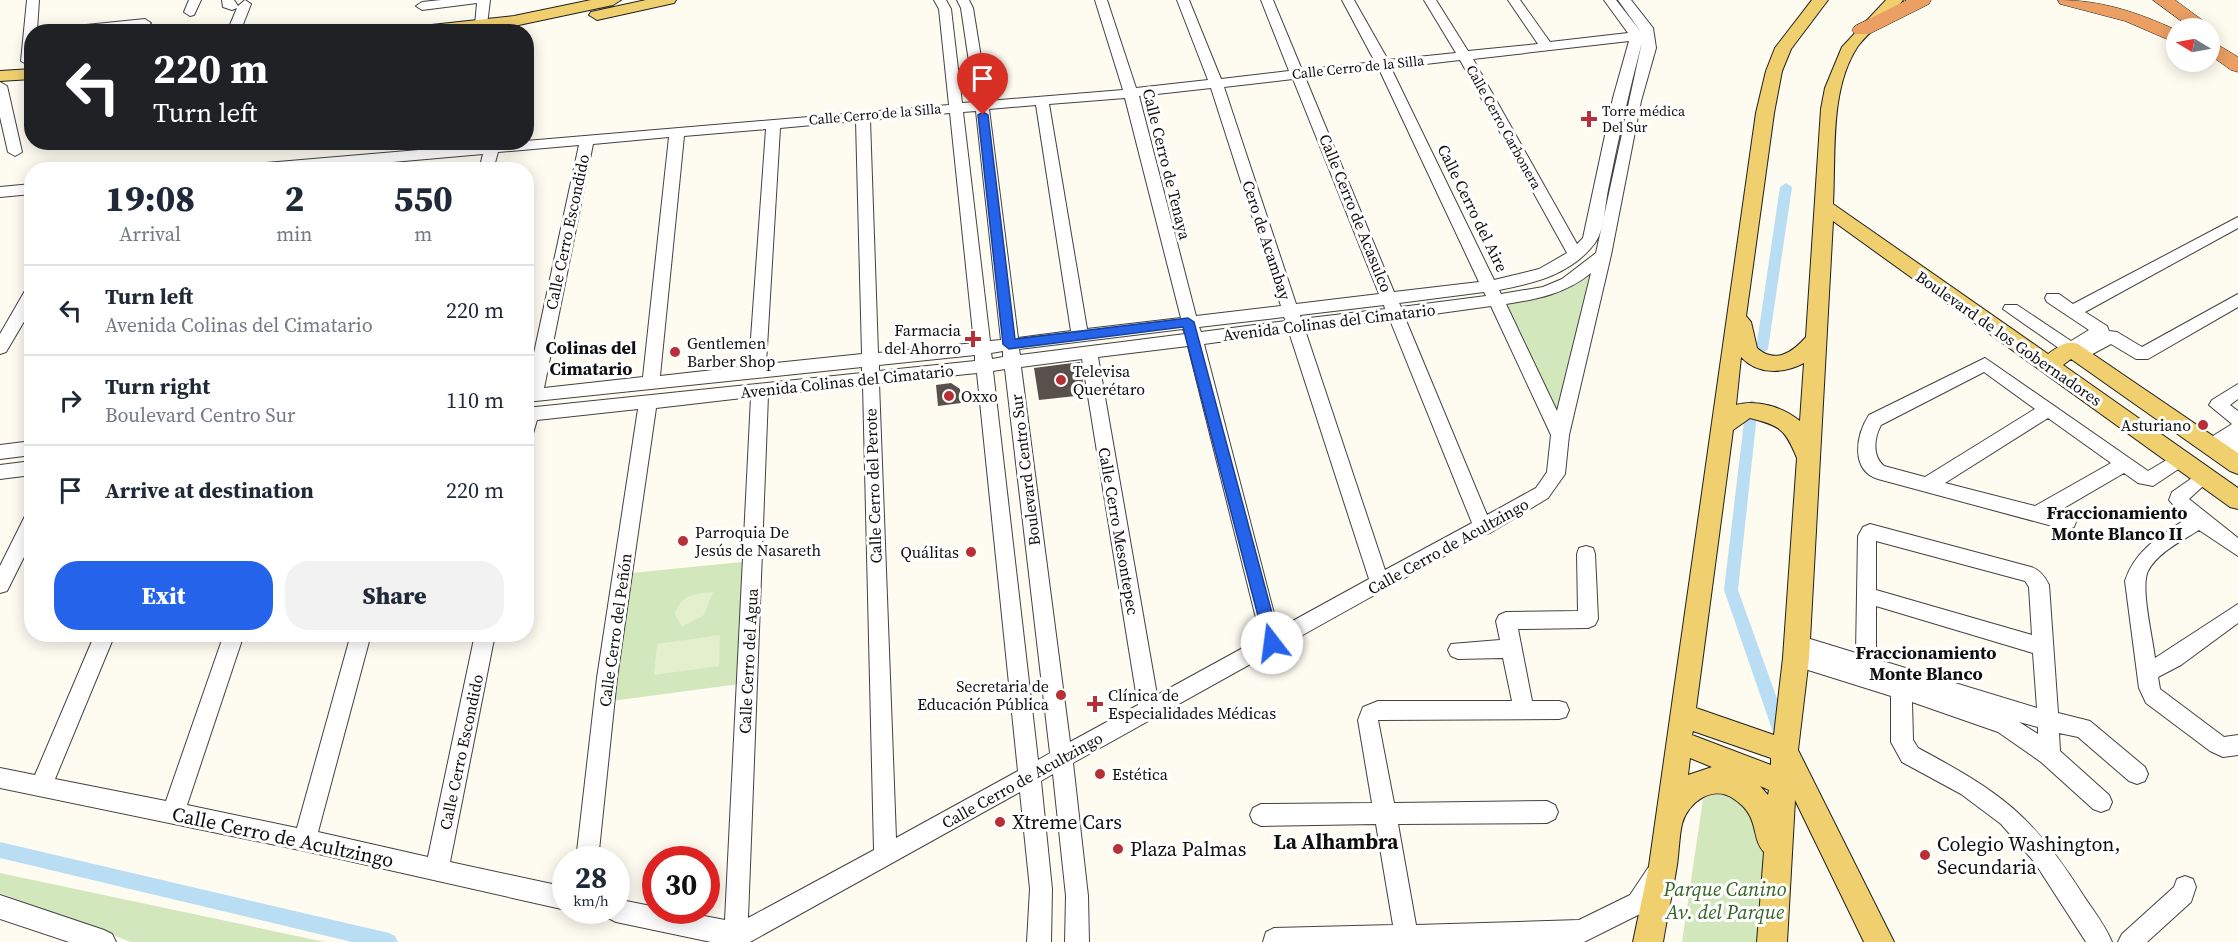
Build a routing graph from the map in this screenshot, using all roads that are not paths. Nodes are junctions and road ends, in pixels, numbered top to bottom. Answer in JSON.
{"nodes":[{"id":1,"x":33,"y":0,"type":"edge"},
{"id":2,"x":46,"y":0,"type":"edge"},
{"id":3,"x":474,"y":0,"type":"edge"},
{"id":4,"x":484,"y":0,"type":"edge"},
{"id":5,"x":613,"y":0,"type":"edge"},
{"id":6,"x":668,"y":0,"type":"edge"},
{"id":7,"x":940,"y":0,"type":"edge"},
{"id":8,"x":963,"y":0,"type":"edge"},
{"id":9,"x":1101,"y":0,"type":"edge"},
{"id":10,"x":1183,"y":0,"type":"edge"},
{"id":11,"x":1267,"y":0,"type":"edge"},
{"id":12,"x":1348,"y":0,"type":"edge"},
{"id":13,"x":1430,"y":0,"type":"edge"},
{"id":14,"x":1514,"y":0,"type":"edge"},
{"id":15,"x":1610,"y":0,"type":"edge"},
{"id":16,"x":1624,"y":0,"type":"edge"},
{"id":17,"x":1820,"y":0,"type":"edge"},
{"id":18,"x":1834,"y":0,"type":"edge"},
{"id":19,"x":1875,"y":0,"type":"edge"},
{"id":20,"x":1895,"y":0,"type":"edge"},
{"id":21,"x":1922,"y":0,"type":"edge"},
{"id":22,"x":2067,"y":0,"type":"edge"},
{"id":23,"x":2145,"y":0,"type":"edge"},
{"id":24,"x":2162,"y":0,"type":"edge"},
{"id":25,"x":244,"y":2,"type":"edge"},
{"id":26,"x":441,"y":2,"type":"edge"},
{"id":27,"x":422,"y":6,"type":"dead end"},
{"id":28,"x":2171,"y":18,"type":"edge"},
{"id":29,"x":2188,"y":18,"type":"edge"},
{"id":30,"x":1803,"y":19,"type":"junction"},
{"id":31,"x":145,"y":23,"type":"dead end"},
{"id":32,"x":32,"y":24,"type":"edge"},
{"id":33,"x":45,"y":24,"type":"edge"},
{"id":34,"x":133,"y":24,"type":"edge"},
{"id":35,"x":226,"y":24,"type":"edge"},
{"id":36,"x":236,"y":24,"type":"edge"},
{"id":37,"x":476,"y":24,"type":"edge"},
{"id":38,"x":477,"y":24,"type":"edge"},
{"id":39,"x":487,"y":24,"type":"edge"},
{"id":40,"x":534,"y":29,"type":"edge"},
{"id":41,"x":1862,"y":30,"type":"junction"},
{"id":42,"x":2166,"y":32,"type":"edge"},
{"id":43,"x":1643,"y":36,"type":"junction"},
{"id":44,"x":2220,"y":40,"type":"edge"},
{"id":45,"x":1546,"y":46,"type":"junction"},
{"id":46,"x":2220,"y":53,"type":"edge"},
{"id":47,"x":2238,"y":54,"type":"edge"},
{"id":48,"x":1464,"y":55,"type":"junction"},
{"id":49,"x":2220,"y":61,"type":"edge"},
{"id":50,"x":0,"y":63,"type":"edge"},
{"id":51,"x":1383,"y":64,"type":"junction"},
{"id":52,"x":24,"y":66,"type":"edge"},
{"id":53,"x":2238,"y":66,"type":"edge"},
{"id":54,"x":24,"y":70,"type":"edge"},
{"id":55,"x":2238,"y":72,"type":"edge"},
{"id":56,"x":1299,"y":74,"type":"junction"},
{"id":57,"x":4,"y":79,"type":"edge"},
{"id":58,"x":1216,"y":83,"type":"junction"},
{"id":59,"x":1131,"y":93,"type":"junction"},
{"id":60,"x":1627,"y":100,"type":"junction"},
{"id":61,"x":1042,"y":101,"type":"junction"},
{"id":62,"x":982,"y":105,"type":"junction"},
{"id":63,"x":957,"y":107,"type":"junction"},
{"id":64,"x":863,"y":115,"type":"junction"},
{"id":65,"x":773,"y":123,"type":"junction"},
{"id":66,"x":677,"y":132,"type":"junction"},
{"id":67,"x":587,"y":140,"type":"junction"},
{"id":68,"x":534,"y":144,"type":"edge"},
{"id":69,"x":479,"y":150,"type":"edge"},
{"id":70,"x":15,"y":152,"type":"dead end"},
{"id":71,"x":400,"y":162,"type":"edge"},
{"id":72,"x":24,"y":190,"type":"edge"},
{"id":73,"x":0,"y":192,"type":"edge"},
{"id":74,"x":1824,"y":206,"type":"junction"},
{"id":75,"x":2238,"y":223,"type":"edge"},
{"id":76,"x":1822,"y":234,"type":"junction"},
{"id":77,"x":1869,"y":238,"type":"junction"},
{"id":78,"x":1576,"y":255,"type":"junction"},
{"id":79,"x":1603,"y":255,"type":"junction"},
{"id":80,"x":1493,"y":293,"type":"junction"},
{"id":81,"x":1738,"y":297,"type":"junction"},
{"id":82,"x":2054,"y":298,"type":"dead end"},
{"id":83,"x":2238,"y":300,"type":"edge"},
{"id":84,"x":1394,"y":306,"type":"junction"},
{"id":85,"x":24,"y":307,"type":"edge"},
{"id":86,"x":2011,"y":309,"type":"dead end"},
{"id":87,"x":2073,"y":311,"type":"junction"},
{"id":88,"x":1293,"y":318,"type":"junction"},
{"id":89,"x":1116,"y":331,"type":"junction"},
{"id":90,"x":1190,"y":331,"type":"junction"},
{"id":91,"x":2106,"y":333,"type":"junction"},
{"id":92,"x":1816,"y":338,"type":"junction"},
{"id":93,"x":1084,"y":344,"type":"junction"},
{"id":94,"x":0,"y":348,"type":"edge"},
{"id":95,"x":1120,"y":348,"type":"junction"},
{"id":96,"x":2075,"y":352,"type":"junction"},
{"id":97,"x":1011,"y":353,"type":"junction"},
{"id":98,"x":982,"y":357,"type":"junction"},
{"id":99,"x":2047,"y":365,"type":"junction"},
{"id":100,"x":869,"y":369,"type":"junction"},
{"id":101,"x":534,"y":377,"type":"edge"},
{"id":102,"x":705,"y":377,"type":"junction"},
{"id":103,"x":758,"y":381,"type":"junction"},
{"id":104,"x":596,"y":390,"type":"junction"},
{"id":105,"x":2238,"y":390,"type":"edge"},
{"id":106,"x":650,"y":392,"type":"junction"},
{"id":107,"x":534,"y":395,"type":"edge"},
{"id":108,"x":704,"y":396,"type":"junction"},
{"id":109,"x":592,"y":408,"type":"junction"},
{"id":110,"x":2049,"y":409,"type":"junction"},
{"id":111,"x":534,"y":414,"type":"edge"},
{"id":112,"x":2238,"y":420,"type":"edge"},
{"id":113,"x":1723,"y":426,"type":"junction"},
{"id":114,"x":2238,"y":429,"type":"edge"},
{"id":115,"x":1560,"y":435,"type":"junction"},
{"id":116,"x":24,"y":449,"type":"edge"},
{"id":117,"x":0,"y":452,"type":"edge"},
{"id":118,"x":2227,"y":452,"type":"edge"},
{"id":119,"x":2180,"y":459,"type":"junction"},
{"id":120,"x":1809,"y":463,"type":"junction"},
{"id":121,"x":2124,"y":465,"type":"junction"},
{"id":122,"x":24,"y":469,"type":"edge"},
{"id":123,"x":0,"y":472,"type":"edge"},
{"id":124,"x":2205,"y":476,"type":"junction"},
{"id":125,"x":1927,"y":485,"type":"junction"},
{"id":126,"x":2238,"y":500,"type":"edge"},
{"id":127,"x":2035,"y":515,"type":"junction"},
{"id":128,"x":2199,"y":520,"type":"junction"},
{"id":129,"x":2067,"y":522,"type":"dead end"},
{"id":130,"x":1483,"y":528,"type":"junction"},
{"id":131,"x":24,"y":537,"type":"edge"},
{"id":132,"x":2238,"y":548,"type":"edge"},
{"id":133,"x":1586,"y":554,"type":"dead end"},
{"id":134,"x":1380,"y":584,"type":"junction"},
{"id":135,"x":0,"y":585,"type":"edge"},
{"id":136,"x":1869,"y":596,"type":"junction"},
{"id":137,"x":2238,"y":612,"type":"edge"},
{"id":138,"x":102,"y":642,"type":"edge"},
{"id":139,"x":231,"y":642,"type":"edge"},
{"id":140,"x":359,"y":642,"type":"edge"},
{"id":141,"x":483,"y":642,"type":"edge"},
{"id":142,"x":1272,"y":643,"type":"junction"},
{"id":143,"x":2044,"y":647,"type":"junction"},
{"id":144,"x":1512,"y":649,"type":"junction"},
{"id":145,"x":1458,"y":650,"type":"dead end"},
{"id":146,"x":1796,"y":651,"type":"junction"},
{"id":147,"x":1866,"y":665,"type":"junction"},
{"id":148,"x":2148,"y":672,"type":"junction"},
{"id":149,"x":1901,"y":683,"type":"junction"},
{"id":150,"x":1149,"y":710,"type":"junction"},
{"id":151,"x":1559,"y":710,"type":"dead end"},
{"id":152,"x":1524,"y":711,"type":"junction"},
{"id":153,"x":1682,"y":715,"type":"junction"},
{"id":154,"x":2048,"y":721,"type":"junction"},
{"id":155,"x":1679,"y":742,"type":"junction"},
{"id":156,"x":2238,"y":745,"type":"edge"},
{"id":157,"x":1785,"y":751,"type":"junction"},
{"id":158,"x":2050,"y":755,"type":"junction"},
{"id":159,"x":1060,"y":759,"type":"junction"},
{"id":160,"x":1030,"y":774,"type":"junction"},
{"id":161,"x":2136,"y":774,"type":"dead end"},
{"id":162,"x":0,"y":778,"type":"edge"},
{"id":163,"x":41,"y":787,"type":"junction"},
{"id":164,"x":1794,"y":787,"type":"junction"},
{"id":165,"x":2101,"y":802,"type":"dead end"},
{"id":166,"x":1546,"y":812,"type":"dead end"},
{"id":167,"x":1386,"y":813,"type":"junction"},
{"id":168,"x":173,"y":814,"type":"junction"},
{"id":169,"x":1261,"y":815,"type":"dead end"},
{"id":170,"x":1669,"y":819,"type":"junction"},
{"id":171,"x":305,"y":840,"type":"junction"},
{"id":172,"x":589,"y":846,"type":"edge"},
{"id":173,"x":885,"y":857,"type":"junction"},
{"id":174,"x":1776,"y":858,"type":"junction"},
{"id":175,"x":1663,"y":866,"type":"junction"},
{"id":176,"x":437,"y":869,"type":"junction"},
{"id":177,"x":2185,"y":887,"type":"dead end"},
{"id":178,"x":552,"y":896,"type":"edge"},
{"id":179,"x":0,"y":907,"type":"edge"},
{"id":180,"x":630,"y":913,"type":"edge"},
{"id":181,"x":736,"y":933,"type":"junction"},
{"id":182,"x":1586,"y":937,"type":"edge"},
{"id":183,"x":1407,"y":939,"type":"edge"},
{"id":184,"x":1274,"y":940,"type":"dead end"},
{"id":185,"x":1314,"y":940,"type":"edge"},
{"id":186,"x":104,"y":942,"type":"edge"},
{"id":187,"x":1039,"y":942,"type":"edge"},
{"id":188,"x":1077,"y":942,"type":"edge"},
{"id":189,"x":1648,"y":942,"type":"edge"},
{"id":190,"x":1772,"y":942,"type":"edge"},
{"id":191,"x":1880,"y":942,"type":"edge"},
{"id":192,"x":2100,"y":942,"type":"edge"},
{"id":193,"x":2130,"y":942,"type":"edge"}],
"edges":[{"from":1,"to":32,"type":"street"},
{"from":2,"to":33,"type":"street"},
{"from":3,"to":26,"type":"street"},
{"from":3,"to":37,"type":"street"},
{"from":4,"to":38,"type":"street"},
{"from":5,"to":39,"type":"main road"},
{"from":6,"to":40,"type":"main road"},
{"from":7,"to":63,"type":"street","name":"Boulevard Centro Sur"},
{"from":8,"to":62,"type":"street","name":"Boulevard Centro Sur"},
{"from":9,"to":59,"type":"street","name":"Calle Cerro de Tenaya"},
{"from":10,"to":58,"type":"street","name":"Cero de Acambay"},
{"from":11,"to":56,"type":"street","name":"Calle Cerro de Acasulco"},
{"from":12,"to":51,"type":"street","name":"Calle Cerro del Aire"},
{"from":13,"to":48,"type":"street","name":"Calle Cerro Carbonera"},
{"from":14,"to":45,"type":"street"},
{"from":15,"to":43,"type":"street"},
{"from":16,"to":43,"type":"street"},
{"from":17,"to":30,"type":"main road"},
{"from":18,"to":30,"type":"main road"},
{"from":19,"to":41,"type":"main road"},
{"from":20,"to":41,"type":"main road"},
{"from":21,"to":41,"type":"highway"},
{"from":22,"to":42,"type":"highway"},
{"from":23,"to":28,"type":"highway"},
{"from":24,"to":29,"type":"highway"},
{"from":25,"to":35,"type":"street"},
{"from":25,"to":36,"type":"street"},
{"from":26,"to":27,"type":"street"},
{"from":30,"to":81,"type":"main road"},
{"from":31,"to":34,"type":"street"},
{"from":41,"to":74,"type":"main road"},
{"from":43,"to":45,"type":"street","name":"Calle Cerro de la Silla"},
{"from":43,"to":60,"type":"street","name":"Avenida Colinas del Cimatario"},
{"from":44,"to":47,"type":"highway"},
{"from":45,"to":48,"type":"street","name":"Calle Cerro de la Silla"},
{"from":46,"to":53,"type":"highway"},
{"from":48,"to":51,"type":"street","name":"Calle Cerro de la Silla"},
{"from":48,"to":78,"type":"street","name":"Calle Cerro Carbonera"},
{"from":49,"to":55,"type":"highway"},
{"from":50,"to":52,"type":"main road"},
{"from":51,"to":56,"type":"street","name":"Calle Cerro de la Silla"},
{"from":51,"to":80,"type":"street","name":"Calle Cerro del Aire"},
{"from":54,"to":57,"type":"main road"},
{"from":56,"to":58,"type":"street","name":"Calle Cerro de la Silla"},
{"from":56,"to":84,"type":"street","name":"Calle Cerro de Acasulco"},
{"from":57,"to":70,"type":"street"},
{"from":58,"to":59,"type":"street","name":"Calle Cerro de la Silla"},
{"from":58,"to":88,"type":"street","name":"Cero de Acambay"},
{"from":59,"to":61,"type":"street","name":"Calle Cerro de la Silla"},
{"from":59,"to":90,"type":"street","name":"Calle Cerro de Tenaya"},
{"from":60,"to":78,"type":"street","name":"Avenida Colinas del Cimatario"},
{"from":60,"to":79,"type":"street","name":"Avenida Colinas del Cimatario"},
{"from":61,"to":62,"type":"street","name":"Calle Cerro de la Silla"},
{"from":61,"to":93,"type":"street","name":"Calle Cerro Mesontepec"},
{"from":62,"to":63,"type":"street","name":"Calle Cerro de la Silla"},
{"from":62,"to":97,"type":"street","name":"Boulevard Centro Sur"},
{"from":63,"to":64,"type":"street","name":"Calle Cerro de la Silla"},
{"from":63,"to":98,"type":"street","name":"Boulevard Centro Sur"},
{"from":64,"to":65,"type":"street","name":"Calle Cerro de la Silla"},
{"from":64,"to":100,"type":"street","name":"Calle Cerro del Perote"},
{"from":65,"to":66,"type":"street","name":"Calle Cerro de la Silla"},
{"from":65,"to":103,"type":"street","name":"Calle Cerro del Agua"},
{"from":66,"to":67,"type":"street","name":"Calle Cerro de la Silla"},
{"from":66,"to":106,"type":"street","name":"Calle Cerro del Peñón"},
{"from":67,"to":68,"type":"street","name":"Calle Cerro de la Silla"},
{"from":67,"to":101,"type":"street","name":"Calle Cerro Escondido"},
{"from":69,"to":71,"type":"street","name":"Calle Cerro de la Silla"},
{"from":72,"to":73,"type":"street"},
{"from":74,"to":76,"type":"main road"},
{"from":74,"to":77,"type":"main road","name":"Boulevard de los Gobernadores"},
{"from":75,"to":87,"type":"street"},
{"from":76,"to":77,"type":"main road","name":"Boulevard de los Gobernadores"},
{"from":76,"to":92,"type":"main road"},
{"from":77,"to":99,"type":"main road","name":"Boulevard de los Gobernadores"},
{"from":78,"to":80,"type":"street","name":"Avenida Colinas del Cimatario"},
{"from":79,"to":80,"type":"street","name":"Avenida Colinas del Cimatario"},
{"from":79,"to":115,"type":"street","name":"Calle Cerro de Acultzingo"},
{"from":80,"to":84,"type":"street","name":"Avenida Colinas del Cimatario"},
{"from":80,"to":115,"type":"street","name":"Calle Cerro del Aire"},
{"from":81,"to":92,"type":"main road"},
{"from":81,"to":113,"type":"main road"},
{"from":82,"to":87,"type":"street"},
{"from":83,"to":91,"type":"street"},
{"from":84,"to":88,"type":"street","name":"Avenida Colinas del Cimatario"},
{"from":84,"to":130,"type":"street","name":"Calle Cerro de Acasulco"},
{"from":85,"to":94,"type":"street"},
{"from":86,"to":96,"type":"street","name":"Boulevard de los Gobernadores"},
{"from":87,"to":91,"type":"street"},
{"from":88,"to":90,"type":"street","name":"Avenida Colinas del Cimatario"},
{"from":88,"to":134,"type":"street","name":"Cero de Acambay"},
{"from":89,"to":90,"type":"street","name":"Avenida Colinas del Cimatario"},
{"from":89,"to":93,"type":"street","name":"Avenida Colinas del Cimatario"},
{"from":89,"to":95,"type":"street"},
{"from":90,"to":95,"type":"street","name":"Avenida Colinas del Cimatario"},
{"from":90,"to":142,"type":"street","name":"Calle Cerro de Tenaya"},
{"from":91,"to":96,"type":"street"},
{"from":92,"to":120,"type":"main road"},
{"from":93,"to":95,"type":"street","name":"Avenida Colinas del Cimatario"},
{"from":93,"to":97,"type":"street","name":"Avenida Colinas del Cimatario"},
{"from":93,"to":150,"type":"street","name":"Calle Cerro Mesontepec"},
{"from":96,"to":99,"type":"main road"},
{"from":96,"to":118,"type":"main road","name":"Boulevard de los Gobernadores"},
{"from":97,"to":98,"type":"street","name":"Avenida Colinas del Cimatario"},
{"from":97,"to":159,"type":"street","name":"Boulevard Centro Sur"},
{"from":98,"to":100,"type":"street","name":"Avenida Colinas del Cimatario"},
{"from":98,"to":160,"type":"street","name":"Boulevard Centro Sur"},
{"from":99,"to":119,"type":"main road","name":"Boulevard de los Gobernadores"},
{"from":100,"to":103,"type":"street","name":"Avenida Colinas del Cimatario"},
{"from":100,"to":173,"type":"street","name":"Calle Cerro del Perote"},
{"from":102,"to":103,"type":"street","name":"Avenida Colinas del Cimatario"},
{"from":102,"to":106,"type":"street","name":"Avenida Colinas del Cimatario"},
{"from":102,"to":108,"type":"street"},
{"from":103,"to":108,"type":"street","name":"Avenida Colinas del Cimatario"},
{"from":103,"to":181,"type":"street","name":"Calle Cerro del Agua"},
{"from":104,"to":106,"type":"street","name":"Avenida Colinas del Cimatario"},
{"from":104,"to":107,"type":"street","name":"Avenida Colinas del Cimatario"},
{"from":104,"to":109,"type":"street"},
{"from":105,"to":112,"type":"street"},
{"from":106,"to":108,"type":"street","name":"Avenida Colinas del Cimatario"},
{"from":106,"to":109,"type":"street","name":"Avenida Colinas del Cimatario"},
{"from":106,"to":172,"type":"street","name":"Calle Cerro del Peñón"},
{"from":109,"to":111,"type":"street","name":"Avenida Colinas del Cimatario"},
{"from":110,"to":121,"type":"street"},
{"from":110,"to":125,"type":"street"},
{"from":110,"to":125,"type":"street"},
{"from":113,"to":120,"type":"main road"},
{"from":113,"to":153,"type":"main road"},
{"from":114,"to":118,"type":"street"},
{"from":115,"to":130,"type":"street","name":"Calle Cerro de Acultzingo"},
{"from":116,"to":117,"type":"street"},
{"from":119,"to":121,"type":"street"},
{"from":119,"to":124,"type":"main road","name":"Boulevard de los Gobernadores"},
{"from":120,"to":146,"type":"main road"},
{"from":121,"to":127,"type":"street"},
{"from":122,"to":123,"type":"street"},
{"from":124,"to":126,"type":"main road","name":"Boulevard de los Gobernadores"},
{"from":124,"to":128,"type":"street"},
{"from":125,"to":127,"type":"street"},
{"from":127,"to":129,"type":"street"},
{"from":128,"to":132,"type":"street"},
{"from":128,"to":148,"type":"street"},
{"from":130,"to":134,"type":"street","name":"Calle Cerro de Acultzingo"},
{"from":131,"to":135,"type":"street"},
{"from":133,"to":144,"type":"street"},
{"from":134,"to":142,"type":"street","name":"Calle Cerro de Acultzingo"},
{"from":136,"to":143,"type":"street"},
{"from":136,"to":143,"type":"street"},
{"from":136,"to":147,"type":"street"},
{"from":137,"to":148,"type":"street"},
{"from":138,"to":163,"type":"street"},
{"from":139,"to":168,"type":"street"},
{"from":140,"to":171,"type":"street"},
{"from":141,"to":176,"type":"street","name":"Calle Cerro Escondido"},
{"from":142,"to":150,"type":"street","name":"Calle Cerro de Acultzingo"},
{"from":143,"to":154,"type":"street"},
{"from":144,"to":145,"type":"street"},
{"from":144,"to":152,"type":"street"},
{"from":146,"to":147,"type":"street"},
{"from":146,"to":149,"type":"street"},
{"from":146,"to":157,"type":"main road"},
{"from":147,"to":149,"type":"street"},
{"from":148,"to":156,"type":"street"},
{"from":149,"to":154,"type":"street"},
{"from":149,"to":158,"type":"street"},
{"from":149,"to":192,"type":"street"},
{"from":150,"to":159,"type":"street","name":"Calle Cerro de Acultzingo"},
{"from":151,"to":152,"type":"street"},
{"from":152,"to":167,"type":"street"},
{"from":153,"to":155,"type":"main road"},
{"from":153,"to":157,"type":"main road"},
{"from":154,"to":158,"type":"street"},
{"from":154,"to":161,"type":"street"},
{"from":155,"to":164,"type":"main road"},
{"from":155,"to":170,"type":"main road"},
{"from":157,"to":164,"type":"main road"},
{"from":158,"to":165,"type":"street"},
{"from":159,"to":160,"type":"street","name":"Calle Cerro de Acultzingo"},
{"from":159,"to":188,"type":"street","name":"Boulevard Centro Sur"},
{"from":160,"to":173,"type":"street","name":"Calle Cerro de Acultzingo"},
{"from":160,"to":187,"type":"street","name":"Boulevard Centro Sur"},
{"from":162,"to":163,"type":"street","name":"Calle Cerro de Acultzingo"},
{"from":163,"to":168,"type":"street","name":"Calle Cerro de Acultzingo"},
{"from":164,"to":174,"type":"main road"},
{"from":164,"to":191,"type":"main road"},
{"from":166,"to":167,"type":"street"},
{"from":167,"to":169,"type":"street"},
{"from":167,"to":183,"type":"street"},
{"from":168,"to":171,"type":"street","name":"Calle Cerro de Acultzingo"},
{"from":170,"to":174,"type":"main road"},
{"from":170,"to":175,"type":"main road"},
{"from":171,"to":176,"type":"street","name":"Calle Cerro de Acultzingo"},
{"from":173,"to":181,"type":"street","name":"Calle Cerro de Acultzingo"},
{"from":174,"to":190,"type":"main road"},
{"from":175,"to":182,"type":"street"},
{"from":175,"to":189,"type":"main road"},
{"from":176,"to":178,"type":"street","name":"Calle Cerro de Acultzingo"},
{"from":177,"to":193,"type":"street"},
{"from":179,"to":186,"type":"street"},
{"from":180,"to":181,"type":"street","name":"Calle Cerro de Acultzingo"},
{"from":182,"to":183,"type":"street"},
{"from":183,"to":185,"type":"street"},
{"from":184,"to":185,"type":"street"}]}
